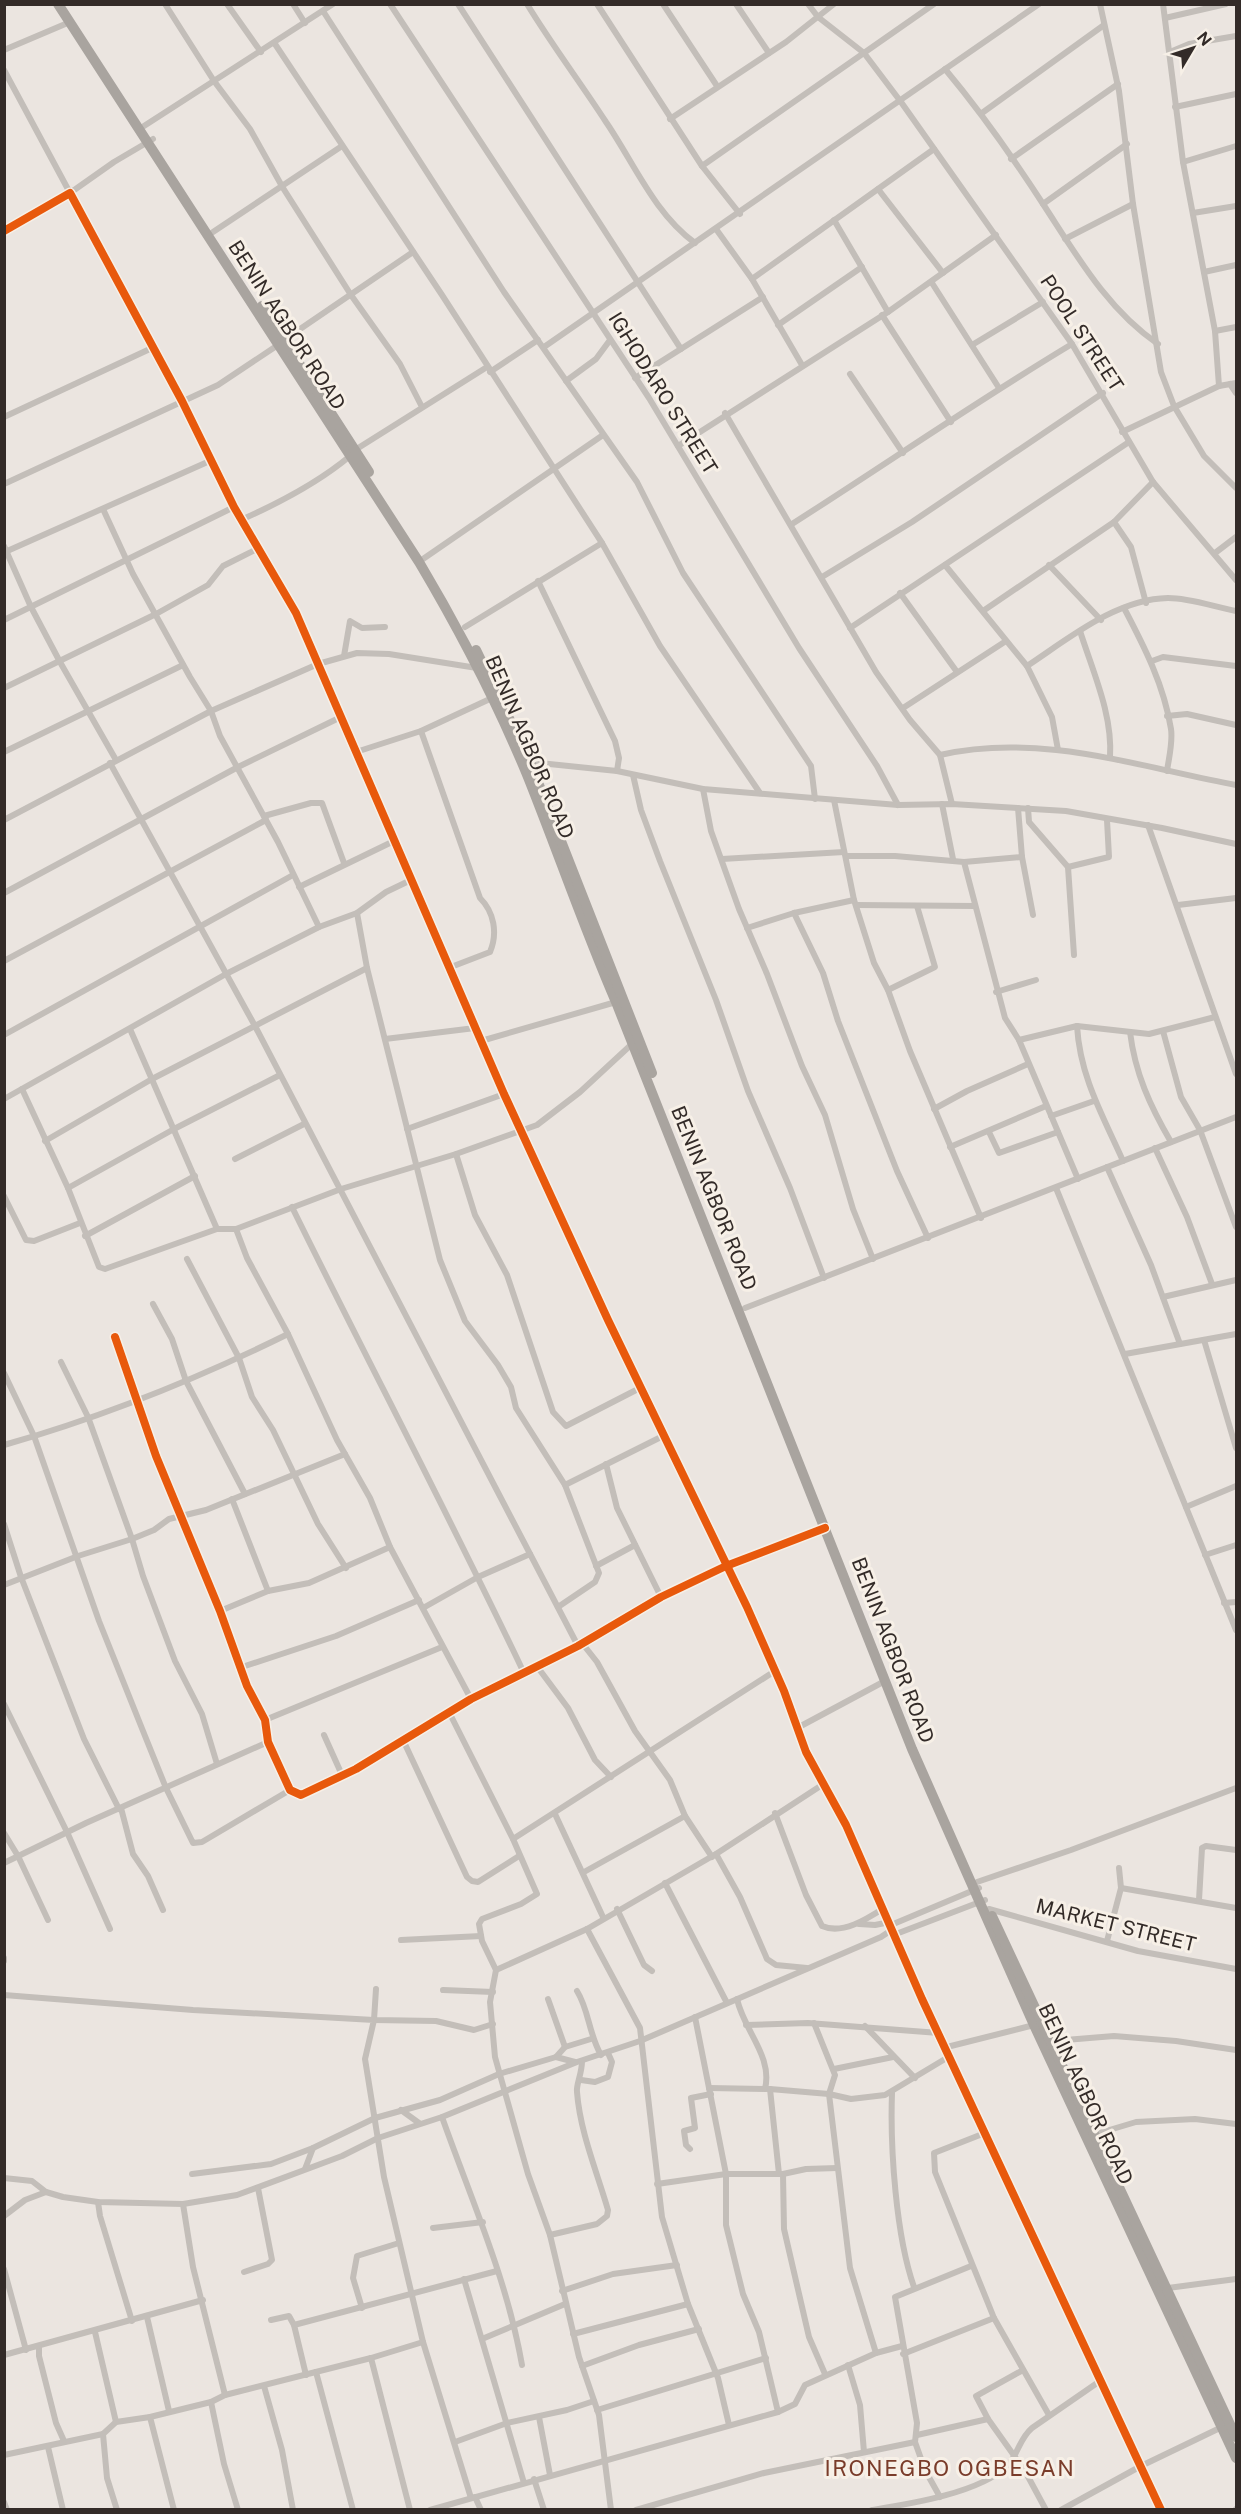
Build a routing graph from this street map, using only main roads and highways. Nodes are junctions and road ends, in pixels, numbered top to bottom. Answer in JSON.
{"nodes":[{"id":1,"x":58,"y":4,"type":"edge"},
{"id":2,"x":66,"y":4,"type":"edge"},
{"id":3,"x":150,"y":141,"type":"junction"},
{"id":4,"x":281,"y":343,"type":"junction"},
{"id":5,"x":353,"y":453,"type":"junction"},
{"id":6,"x":585,"y":916,"type":"junction"},
{"id":7,"x":976,"y":1887,"type":"junction"},
{"id":8,"x":984,"y":1904,"type":"junction"},
{"id":9,"x":1236,"y":2437,"type":"edge"},
{"id":10,"x":1236,"y":2458,"type":"edge"}],
"edges":[{"from":1,"to":3,"type":"highway","name":"BENIN AGBOR ROAD"},
{"from":2,"to":3,"type":"highway","name":"BENIN AGBOR ROAD"},
{"from":3,"to":4,"type":"highway","name":"BENIN AGBOR ROAD"},
{"from":3,"to":4,"type":"highway","name":"BENIN AGBOR ROAD"},
{"from":4,"to":5,"type":"highway","name":"BENIN AGBOR ROAD"},
{"from":5,"to":6,"type":"highway","name":"BENIN AGBOR ROAD"},
{"from":5,"to":6,"type":"highway","name":"BENIN AGBOR ROAD"},
{"from":6,"to":7,"type":"highway","name":"BENIN AGBOR ROAD"},
{"from":6,"to":7,"type":"highway","name":"BENIN AGBOR ROAD"},
{"from":7,"to":8,"type":"highway","name":"BENIN AGBOR ROAD"},
{"from":8,"to":9,"type":"highway","name":"BENIN AGBOR ROAD"},
{"from":8,"to":10,"type":"highway","name":"BENIN AGBOR ROAD"}]}
